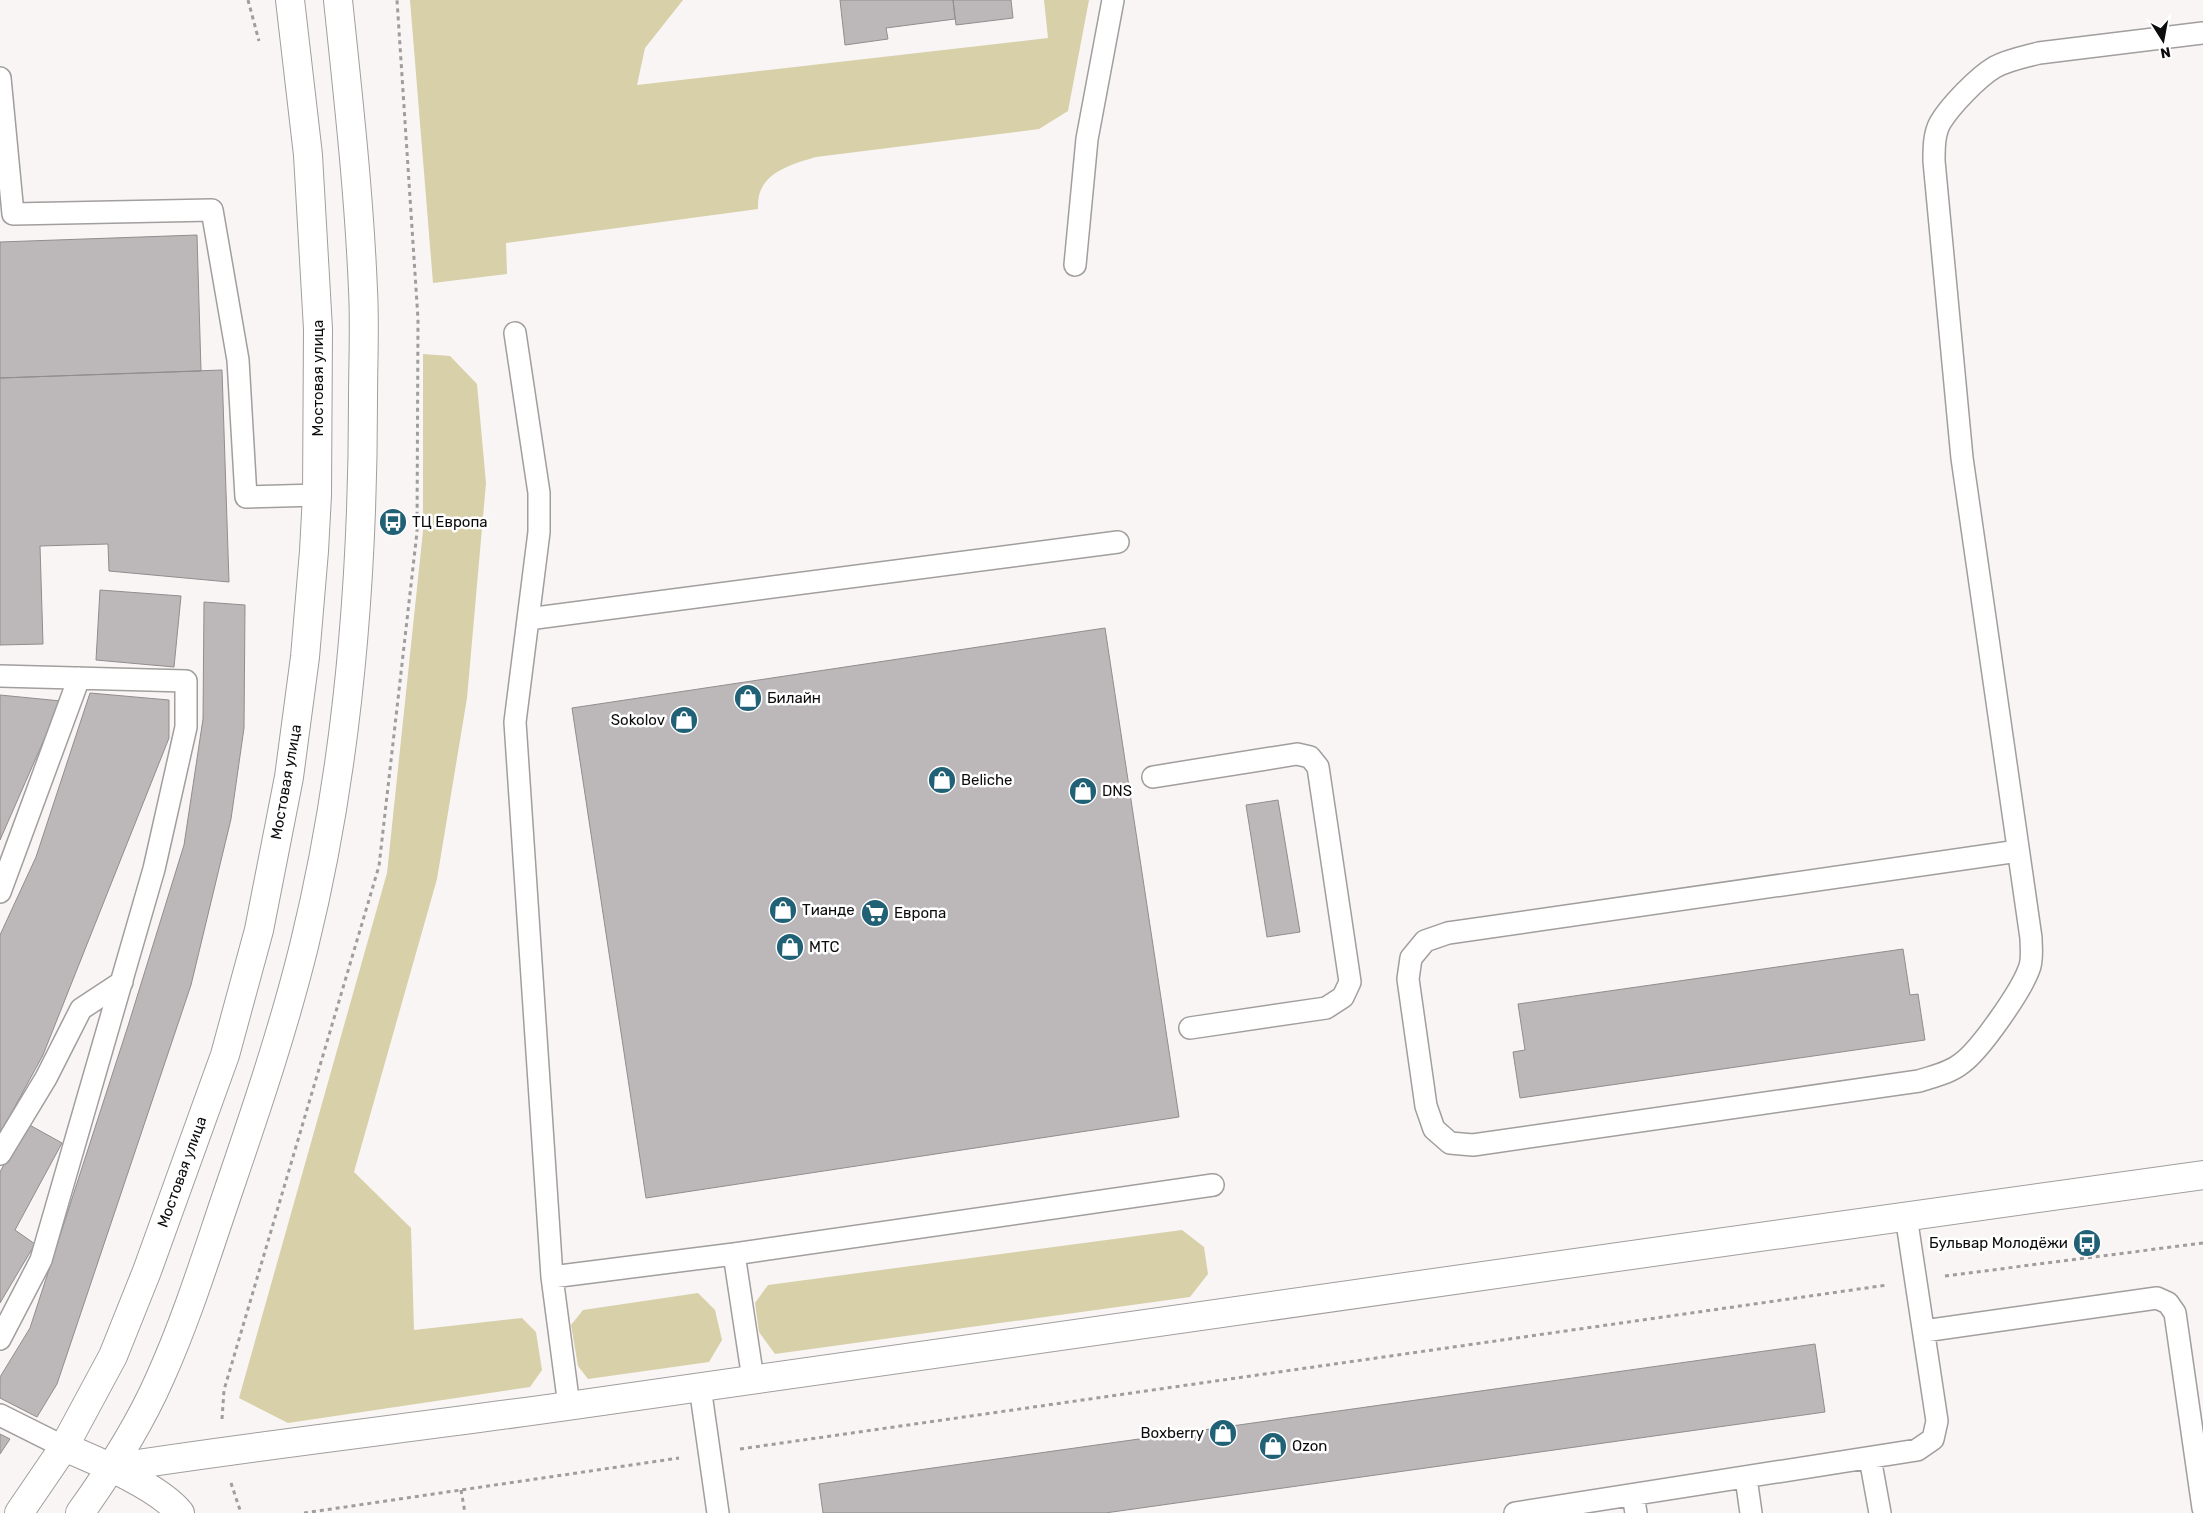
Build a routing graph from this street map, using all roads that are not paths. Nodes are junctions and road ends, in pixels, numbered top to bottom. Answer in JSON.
{"nodes":[{"id":1,"x":290,"y":0,"type":"edge"},
{"id":2,"x":338,"y":0,"type":"edge"},
{"id":3,"x":1113,"y":0,"type":"edge"},
{"id":4,"x":2203,"y":33,"type":"edge"},
{"id":5,"x":0,"y":78,"type":"edge"},
{"id":6,"x":7,"y":215,"type":"edge"},
{"id":7,"x":1075,"y":265,"type":"dead end"},
{"id":8,"x":515,"y":333,"type":"dead end"},
{"id":9,"x":317,"y":496,"type":"junction"},
{"id":10,"x":1118,"y":542,"type":"dead end"},
{"id":11,"x":528,"y":619,"type":"junction"},
{"id":12,"x":0,"y":676,"type":"edge"},
{"id":13,"x":79,"y":678,"type":"junction"},
{"id":14,"x":1153,"y":777,"type":"dead end"},
{"id":15,"x":2018,"y":851,"type":"junction"},
{"id":16,"x":0,"y":892,"type":"edge"},
{"id":17,"x":122,"y":982,"type":"junction"},
{"id":18,"x":1190,"y":1028,"type":"dead end"},
{"id":19,"x":0,"y":1154,"type":"edge"},
{"id":20,"x":2203,"y":1175,"type":"edge"},
{"id":21,"x":1213,"y":1185,"type":"dead end"},
{"id":22,"x":1906,"y":1216,"type":"junction"},
{"id":23,"x":734,"y":1254,"type":"junction"},
{"id":24,"x":552,"y":1277,"type":"junction"},
{"id":25,"x":1924,"y":1331,"type":"junction"},
{"id":26,"x":0,"y":1339,"type":"edge"},
{"id":27,"x":753,"y":1379,"type":"junction"},
{"id":28,"x":700,"y":1387,"type":"junction"},
{"id":29,"x":569,"y":1406,"type":"junction"},
{"id":30,"x":0,"y":1415,"type":"edge"},
{"id":31,"x":64,"y":1446,"type":"junction"},
{"id":32,"x":1870,"y":1458,"type":"junction"},
{"id":33,"x":112,"y":1468,"type":"junction"},
{"id":34,"x":1746,"y":1478,"type":"junction"},
{"id":35,"x":1635,"y":1504,"type":"edge"},
{"id":36,"x":2203,"y":1508,"type":"edge"},
{"id":37,"x":19,"y":1513,"type":"edge"},
{"id":38,"x":80,"y":1513,"type":"edge"},
{"id":39,"x":180,"y":1513,"type":"edge"},
{"id":40,"x":718,"y":1513,"type":"edge"},
{"id":41,"x":1515,"y":1513,"type":"edge"},
{"id":42,"x":1751,"y":1513,"type":"edge"},
{"id":43,"x":1880,"y":1513,"type":"edge"}],
"edges":[{"from":1,"to":9,"type":"main road","name":"Мостовая улица"},
{"from":2,"to":33,"type":"main road"},
{"from":3,"to":7,"type":"lane"},
{"from":4,"to":15,"type":"lane"},
{"from":5,"to":6,"type":"lane"},
{"from":6,"to":9,"type":"lane"},
{"from":8,"to":11,"type":"lane"},
{"from":9,"to":31,"type":"main road","name":"Мостовая улица"},
{"from":10,"to":11,"type":"lane"},
{"from":11,"to":24,"type":"lane"},
{"from":12,"to":13,"type":"lane"},
{"from":13,"to":16,"type":"lane"},
{"from":13,"to":17,"type":"lane"},
{"from":14,"to":18,"type":"lane"},
{"from":15,"to":15,"type":"lane"},
{"from":17,"to":19,"type":"lane"},
{"from":17,"to":26,"type":"lane"},
{"from":20,"to":22,"type":"main road"},
{"from":21,"to":23,"type":"lane"},
{"from":22,"to":25,"type":"lane"},
{"from":22,"to":27,"type":"main road"},
{"from":23,"to":24,"type":"lane"},
{"from":23,"to":27,"type":"lane"},
{"from":24,"to":29,"type":"lane"},
{"from":25,"to":32,"type":"lane"},
{"from":25,"to":36,"type":"lane"},
{"from":27,"to":28,"type":"main road"},
{"from":28,"to":29,"type":"main road"},
{"from":28,"to":40,"type":"lane"},
{"from":29,"to":33,"type":"main road"},
{"from":30,"to":31,"type":"lane"},
{"from":31,"to":33,"type":"main road"},
{"from":31,"to":37,"type":"main road","name":"Мостовая улица"},
{"from":32,"to":34,"type":"lane"},
{"from":32,"to":43,"type":"lane"},
{"from":33,"to":38,"type":"main road"},
{"from":33,"to":39,"type":"main road"},
{"from":34,"to":35,"type":"lane"},
{"from":34,"to":42,"type":"lane"},
{"from":35,"to":41,"type":"lane"}]}
